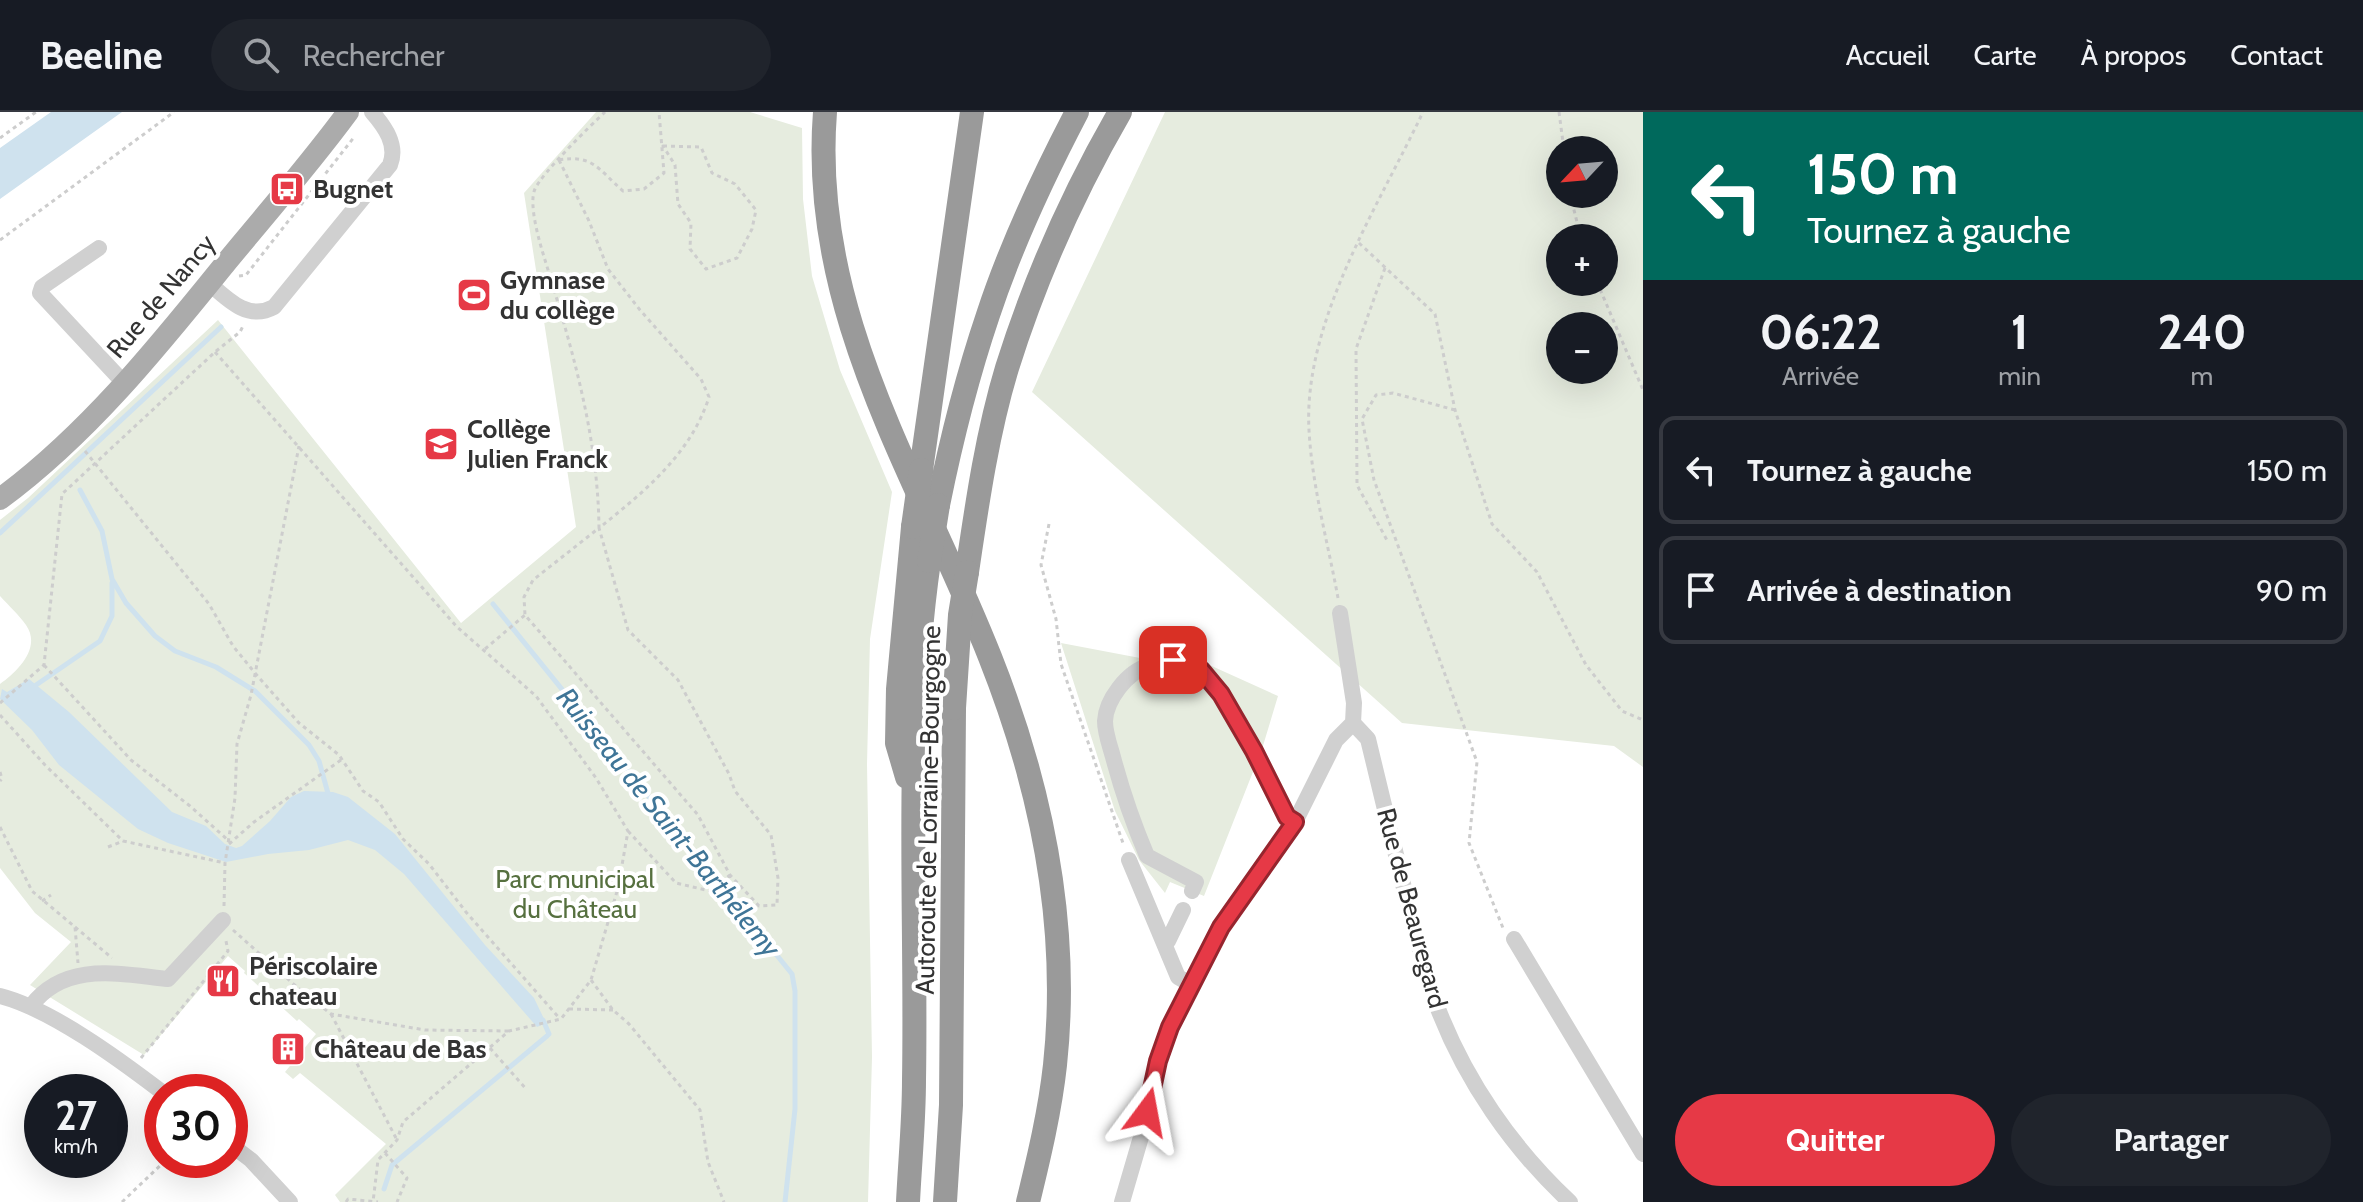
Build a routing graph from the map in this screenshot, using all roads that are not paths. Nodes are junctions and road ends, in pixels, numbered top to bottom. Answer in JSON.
{"nodes":[{"id":1,"x":348,"y":112,"type":"edge"},
{"id":2,"x":372,"y":112,"type":"edge"},
{"id":3,"x":825,"y":112,"type":"edge"},
{"id":4,"x":972,"y":112,"type":"edge"},
{"id":5,"x":1077,"y":112,"type":"edge"},
{"id":6,"x":1120,"y":112,"type":"edge"},
{"id":7,"x":99,"y":248,"type":"dead end"},
{"id":8,"x":209,"y":283,"type":"junction"},
{"id":9,"x":124,"y":383,"type":"junction"},
{"id":10,"x":0,"y":499,"type":"edge"},
{"id":11,"x":1340,"y":613,"type":"road end"},
{"id":12,"x":1353,"y":723,"type":"junction"},
{"id":13,"x":912,"y":795,"type":"junction"},
{"id":14,"x":1295,"y":822,"type":"junction"},
{"id":15,"x":1129,"y":860,"type":"road end"},
{"id":16,"x":1192,"y":891,"type":"dead end"},
{"id":17,"x":1183,"y":910,"type":"dead end"},
{"id":18,"x":223,"y":920,"type":"road end"},
{"id":19,"x":1514,"y":939,"type":"road end"},
{"id":20,"x":1164,"y":943,"type":"junction"},
{"id":21,"x":1192,"y":985,"type":"junction"},
{"id":22,"x":0,"y":996,"type":"edge"},
{"id":23,"x":31,"y":1006,"type":"junction"},
{"id":24,"x":144,"y":1078,"type":"edge"},
{"id":25,"x":1643,"y":1154,"type":"edge"},
{"id":26,"x":248,"y":1158,"type":"edge"},
{"id":27,"x":290,"y":1202,"type":"edge"},
{"id":28,"x":908,"y":1202,"type":"edge"},
{"id":29,"x":945,"y":1202,"type":"edge"},
{"id":30,"x":1028,"y":1202,"type":"edge"},
{"id":31,"x":1122,"y":1202,"type":"edge"},
{"id":32,"x":1570,"y":1202,"type":"edge"}],
"edges":[{"from":1,"to":8,"type":"main road","name":"Rue de Nancy"},
{"from":2,"to":8,"type":"street"},
{"from":3,"to":30,"type":"highway"},
{"from":4,"to":13,"type":"highway","bridge":true},
{"from":5,"to":13,"type":"highway","name":"Autoroute de Lorraine-Bourgogne","bridge":true},
{"from":6,"to":29,"type":"highway","name":"Autoroute de Lorraine-Bourgogne","bridge":true},
{"from":7,"to":9,"type":"street"},
{"from":8,"to":9,"type":"main road","name":"Rue de Nancy"},
{"from":9,"to":10,"type":"main road","name":"Rue de Nancy"},
{"from":11,"to":12,"type":"street"},
{"from":12,"to":14,"type":"street"},
{"from":12,"to":32,"type":"street","name":"Rue de Beauregard"},
{"from":13,"to":28,"type":"highway","name":"Autoroute de Lorraine-Bourgogne"},
{"from":14,"to":16,"type":"street"},
{"from":14,"to":21,"type":"street"},
{"from":15,"to":20,"type":"street"},
{"from":17,"to":20,"type":"street"},
{"from":18,"to":23,"type":"street"},
{"from":19,"to":25,"type":"street"},
{"from":20,"to":21,"type":"street"},
{"from":21,"to":31,"type":"street"},
{"from":22,"to":23,"type":"street"},
{"from":23,"to":24,"type":"street"},
{"from":26,"to":27,"type":"street"}]}
